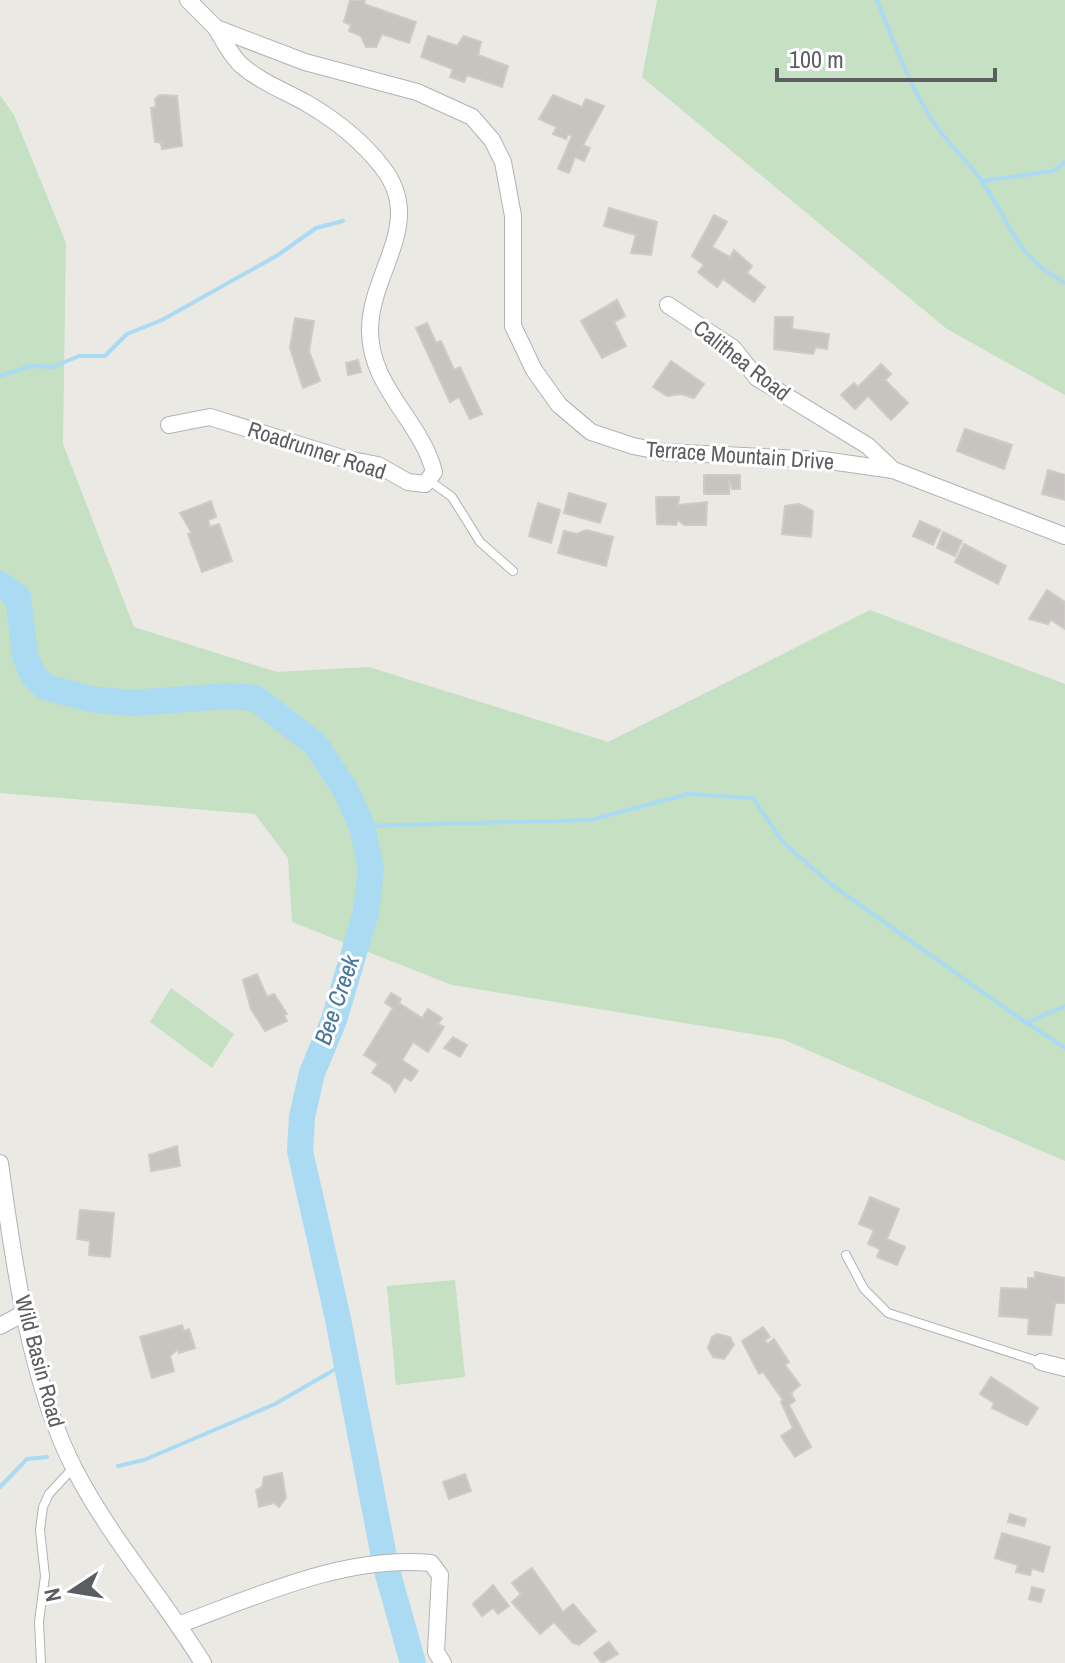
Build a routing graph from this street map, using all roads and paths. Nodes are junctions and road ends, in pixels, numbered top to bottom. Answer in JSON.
{"nodes":[{"id":1,"x":188,"y":0,"type":"edge"},
{"id":2,"x":216,"y":28,"type":"junction"},
{"id":3,"x":668,"y":305,"type":"dead end"},
{"id":4,"x":169,"y":425,"type":"dead end"},
{"id":5,"x":893,"y":470,"type":"junction"},
{"id":6,"x":430,"y":481,"type":"junction"},
{"id":7,"x":1065,"y":536,"type":"edge"},
{"id":8,"x":513,"y":571,"type":"dead end"},
{"id":9,"x":0,"y":1163,"type":"edge"},
{"id":10,"x":846,"y":1255,"type":"dead end"},
{"id":11,"x":26,"y":1312,"type":"junction"},
{"id":12,"x":0,"y":1326,"type":"edge"},
{"id":13,"x":1041,"y":1362,"type":"joint"},
{"id":14,"x":1065,"y":1368,"type":"edge"},
{"id":15,"x":73,"y":1467,"type":"junction"},
{"id":16,"x":178,"y":1625,"type":"junction"},
{"id":17,"x":41,"y":1663,"type":"edge"},
{"id":18,"x":203,"y":1663,"type":"edge"},
{"id":19,"x":443,"y":1663,"type":"edge"}],
"edges":[{"from":1,"to":2,"type":"street","name":"Terrace Mountain Drive"},
{"from":2,"to":5,"type":"street","name":"Terrace Mountain Drive"},
{"from":2,"to":6,"type":"street"},
{"from":3,"to":5,"type":"street","name":"Calithea Road"},
{"from":4,"to":6,"type":"street","name":"Roadrunner Road"},
{"from":5,"to":7,"type":"street","name":"Terrace Mountain Drive"},
{"from":6,"to":8,"type":"lane"},
{"from":9,"to":11,"type":"street","name":"Wild Basin Road"},
{"from":10,"to":13,"type":"lane"},
{"from":11,"to":12,"type":"street"},
{"from":11,"to":15,"type":"street","name":"Wild Basin Road"},
{"from":13,"to":14,"type":"street"},
{"from":15,"to":16,"type":"street","name":"Wild Basin Road"},
{"from":15,"to":17,"type":"lane"},
{"from":16,"to":18,"type":"street","name":"Wild Basin Road"},
{"from":16,"to":19,"type":"street"}]}
